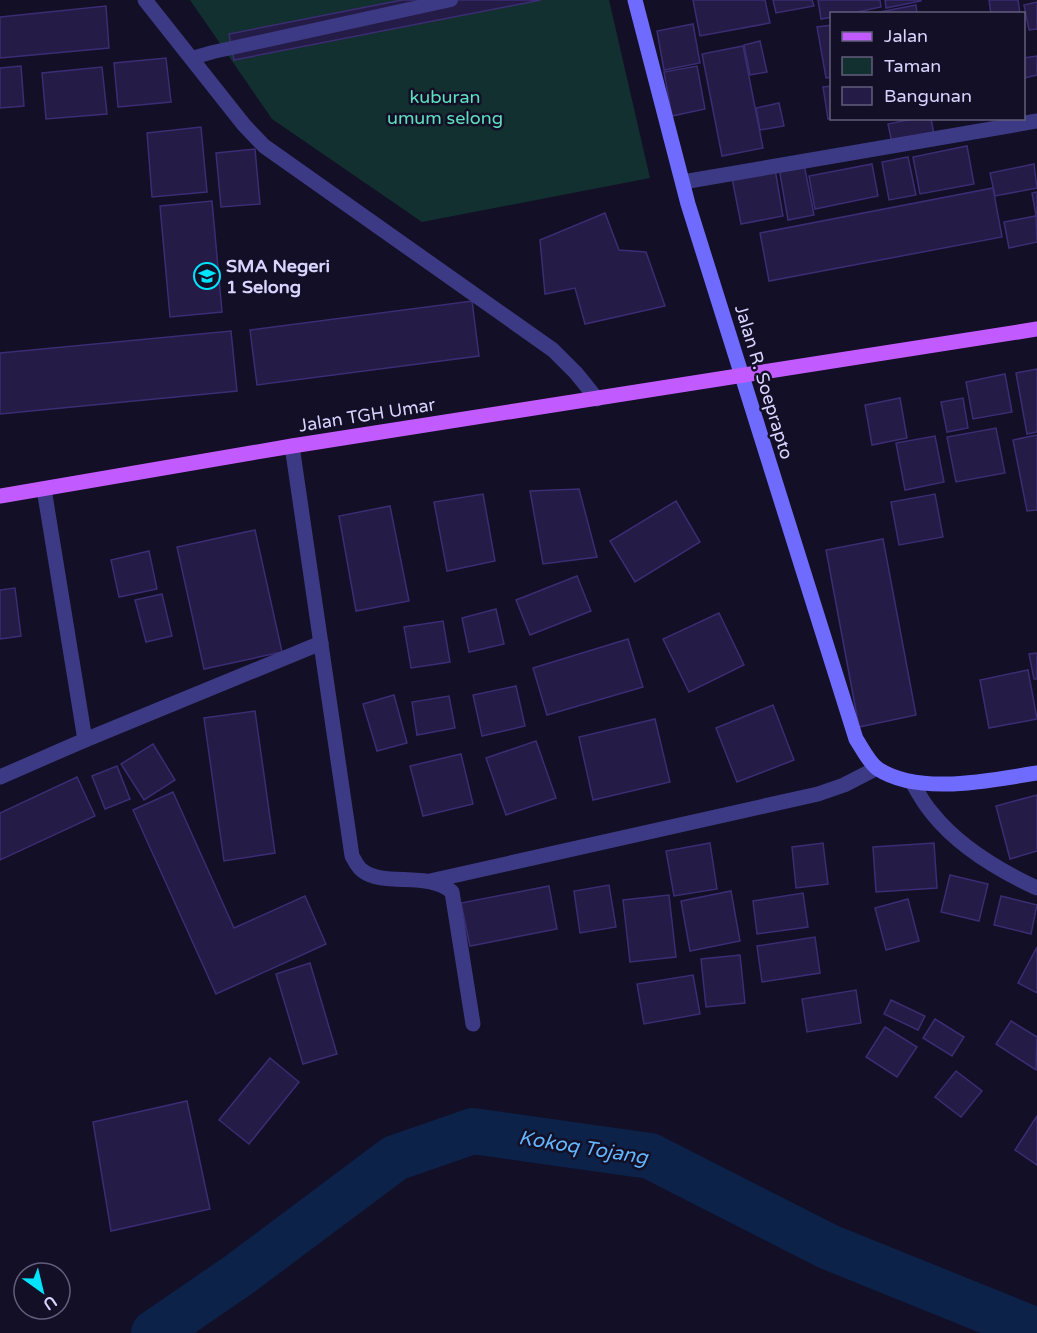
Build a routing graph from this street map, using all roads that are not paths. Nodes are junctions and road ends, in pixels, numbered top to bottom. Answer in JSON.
{"nodes":[{"id":1,"x":145,"y":0,"type":"edge"},
{"id":2,"x":451,"y":0,"type":"edge"},
{"id":3,"x":635,"y":0,"type":"edge"},
{"id":4,"x":193,"y":58,"type":"junction"},
{"id":5,"x":1037,"y":121,"type":"edge"},
{"id":6,"x":682,"y":182,"type":"junction"},
{"id":7,"x":1037,"y":329,"type":"edge"},
{"id":8,"x":741,"y":376,"type":"junction"},
{"id":9,"x":597,"y":399,"type":"junction"},
{"id":10,"x":292,"y":446,"type":"junction"},
{"id":11,"x":44,"y":489,"type":"junction"},
{"id":12,"x":0,"y":496,"type":"edge"},
{"id":13,"x":321,"y":643,"type":"junction"},
{"id":14,"x":85,"y":740,"type":"junction"},
{"id":15,"x":877,"y":768,"type":"junction"},
{"id":16,"x":1037,"y":773,"type":"edge"},
{"id":17,"x":0,"y":777,"type":"edge"},
{"id":18,"x":912,"y":782,"type":"junction"},
{"id":19,"x":428,"y":882,"type":"junction"},
{"id":20,"x":1037,"y":888,"type":"edge"},
{"id":21,"x":473,"y":1024,"type":"dead end"}],
"edges":[{"from":1,"to":4,"type":"street"},
{"from":2,"to":4,"type":"lane"},
{"from":3,"to":6,"type":"street","name":"Jalan R. Soeprapto"},
{"from":4,"to":9,"type":"street"},
{"from":5,"to":6,"type":"street"},
{"from":6,"to":8,"type":"street","name":"Jalan R. Soeprapto"},
{"from":7,"to":8,"type":"main road","name":"Jalan TGH Umar"},
{"from":8,"to":9,"type":"main road","name":"Jalan TGH Umar"},
{"from":8,"to":15,"type":"street","name":"Jalan R. Soeprapto"},
{"from":9,"to":10,"type":"main road","name":"Jalan TGH Umar"},
{"from":10,"to":11,"type":"main road","name":"Jalan TGH Umar"},
{"from":10,"to":13,"type":"street"},
{"from":11,"to":12,"type":"main road","name":"Jalan TGH Umar"},
{"from":11,"to":14,"type":"street"},
{"from":13,"to":14,"type":"street"},
{"from":13,"to":19,"type":"street"},
{"from":14,"to":17,"type":"street"},
{"from":15,"to":18,"type":"street"},
{"from":15,"to":19,"type":"street"},
{"from":16,"to":18,"type":"street"},
{"from":18,"to":20,"type":"street"},
{"from":19,"to":21,"type":"street"}]}
